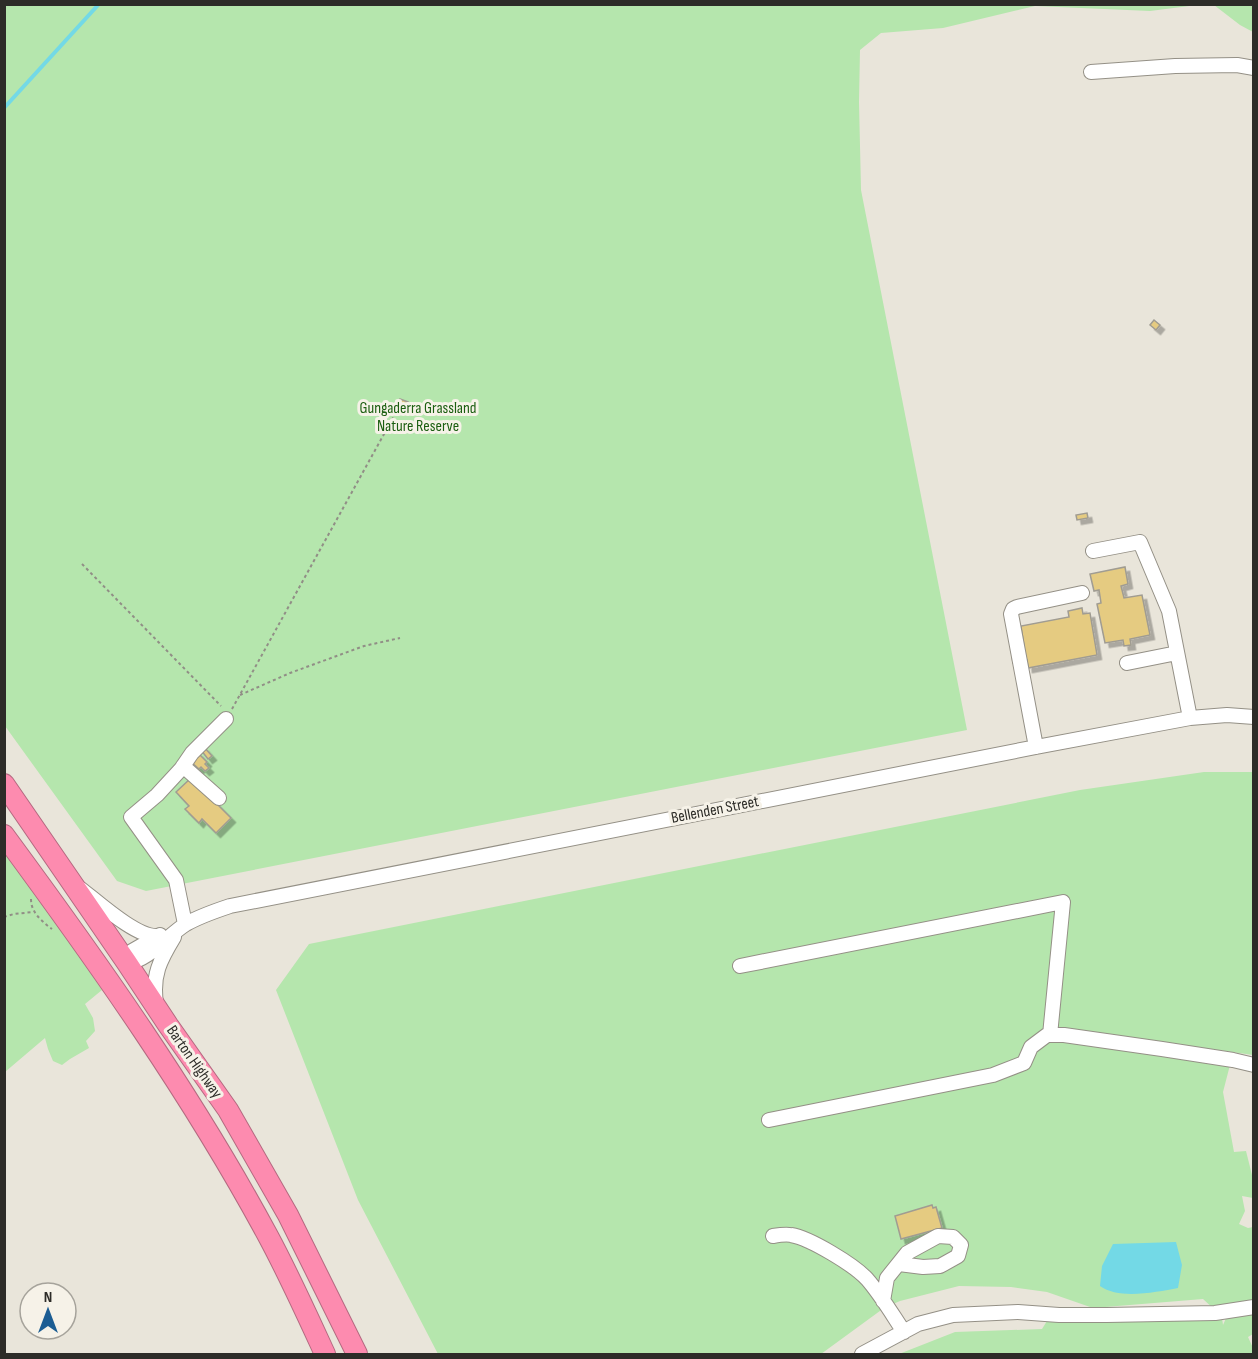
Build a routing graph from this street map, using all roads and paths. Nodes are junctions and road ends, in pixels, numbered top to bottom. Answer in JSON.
{"nodes":[{"id":1,"x":1254,"y":68,"type":"edge"},
{"id":2,"x":1091,"y":72,"type":"dead end"},
{"id":3,"x":394,"y":416,"type":"dead end"},
{"id":4,"x":1094,"y":551,"type":"dead end"},
{"id":5,"x":82,"y":564,"type":"dead end"},
{"id":6,"x":1082,"y":593,"type":"dead end"},
{"id":7,"x":400,"y":638,"type":"dead end"},
{"id":8,"x":1177,"y":653,"type":"junction"},
{"id":9,"x":1127,"y":663,"type":"dead end"},
{"id":10,"x":240,"y":695,"type":"junction"},
{"id":11,"x":228,"y":717,"type":"junction"},
{"id":12,"x":1254,"y":717,"type":"edge"},
{"id":13,"x":1190,"y":718,"type":"junction"},
{"id":14,"x":1036,"y":747,"type":"junction"},
{"id":15,"x":183,"y":766,"type":"junction"},
{"id":16,"x":4,"y":784,"type":"edge"},
{"id":17,"x":219,"y":798,"type":"dead end"},
{"id":18,"x":4,"y":835,"type":"edge"},
{"id":19,"x":72,"y":882,"type":"junction"},
{"id":20,"x":33,"y":912,"type":"dead end"},
{"id":21,"x":4,"y":917,"type":"edge"},
{"id":22,"x":182,"y":927,"type":"junction"},
{"id":23,"x":158,"y":936,"type":"junction"},
{"id":24,"x":85,"y":948,"type":"junction"},
{"id":25,"x":126,"y":962,"type":"junction"},
{"id":26,"x":740,"y":966,"type":"dead end"},
{"id":27,"x":157,"y":1008,"type":"junction"},
{"id":28,"x":137,"y":1022,"type":"junction"},
{"id":29,"x":1050,"y":1035,"type":"junction"},
{"id":30,"x":1254,"y":1065,"type":"edge"},
{"id":31,"x":769,"y":1120,"type":"dead end"},
{"id":32,"x":773,"y":1236,"type":"dead end"},
{"id":33,"x":899,"y":1263,"type":"dead end"},
{"id":34,"x":883,"y":1301,"type":"junction"},
{"id":35,"x":1254,"y":1307,"type":"edge"},
{"id":36,"x":904,"y":1332,"type":"junction"},
{"id":37,"x":326,"y":1354,"type":"edge"},
{"id":38,"x":357,"y":1354,"type":"edge"},
{"id":39,"x":862,"y":1354,"type":"edge"}],
"edges":[{"from":1,"to":2,"type":"street"},
{"from":3,"to":10,"type":"path"},
{"from":4,"to":8,"type":"street"},
{"from":5,"to":11,"type":"path"},
{"from":6,"to":14,"type":"street"},
{"from":7,"to":10,"type":"path"},
{"from":8,"to":9,"type":"street"},
{"from":8,"to":13,"type":"street"},
{"from":10,"to":11,"type":"path"},
{"from":11,"to":15,"type":"street"},
{"from":12,"to":13,"type":"street","name":"Bellenden Street"},
{"from":13,"to":14,"type":"street","name":"Bellenden Street"},
{"from":14,"to":22,"type":"street","name":"Bellenden Street"},
{"from":15,"to":17,"type":"street"},
{"from":15,"to":22,"type":"street"},
{"from":16,"to":19,"type":"highway","name":"Barton Highway"},
{"from":18,"to":24,"type":"highway","name":"Barton Highway"},
{"from":19,"to":23,"type":"street"},
{"from":19,"to":25,"type":"highway","name":"Barton Highway"},
{"from":20,"to":21,"type":"path"},
{"from":22,"to":23,"type":"street","name":"Bellenden Street"},
{"from":22,"to":25,"type":"street","name":"Bellenden Street"},
{"from":22,"to":27,"type":"street"},
{"from":23,"to":25,"type":"street","name":"Bellenden Street"},
{"from":24,"to":25,"type":"highway"},
{"from":24,"to":28,"type":"highway","name":"Barton Highway"},
{"from":25,"to":27,"type":"highway","name":"Barton Highway"},
{"from":25,"to":28,"type":"highway"},
{"from":26,"to":29,"type":"street"},
{"from":27,"to":38,"type":"highway","name":"Barton Highway"},
{"from":28,"to":37,"type":"highway","name":"Barton Highway"},
{"from":29,"to":30,"type":"street"},
{"from":29,"to":31,"type":"street"},
{"from":32,"to":34,"type":"street"},
{"from":33,"to":34,"type":"street"},
{"from":34,"to":36,"type":"street"},
{"from":35,"to":36,"type":"street"},
{"from":36,"to":39,"type":"street"}]}
